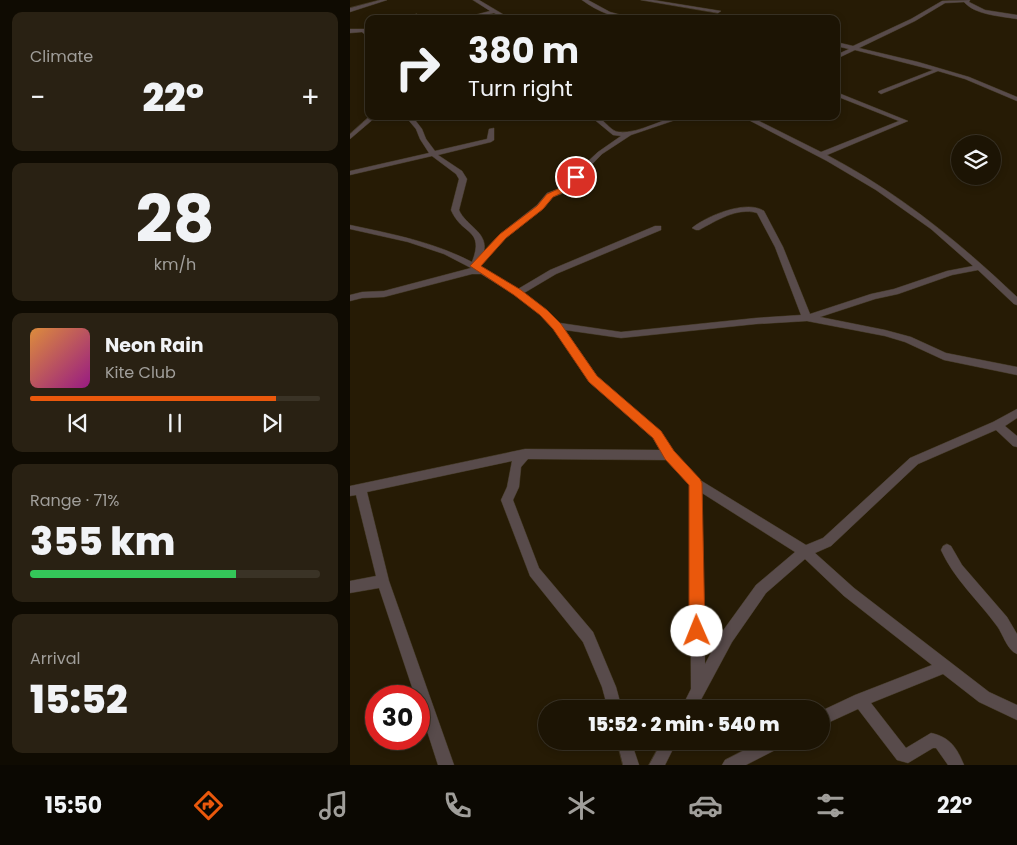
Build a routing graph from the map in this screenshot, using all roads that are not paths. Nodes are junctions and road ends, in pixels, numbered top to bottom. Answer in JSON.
{"nodes":[{"id":1,"x":360,"y":0,"type":"edge"},
{"id":2,"x":385,"y":0,"type":"edge"},
{"id":3,"x":475,"y":0,"type":"edge"},
{"id":4,"x":584,"y":0,"type":"edge"},
{"id":5,"x":644,"y":0,"type":"edge"},
{"id":6,"x":967,"y":0,"type":"edge"},
{"id":7,"x":365,"y":5,"type":"junction"},
{"id":8,"x":350,"y":10,"type":"edge"},
{"id":9,"x":495,"y":11,"type":"junction"},
{"id":10,"x":718,"y":11,"type":"dead end"},
{"id":11,"x":482,"y":15,"type":"edge"},
{"id":12,"x":502,"y":15,"type":"edge"},
{"id":13,"x":616,"y":15,"type":"edge"},
{"id":14,"x":1017,"y":17,"type":"edge"},
{"id":15,"x":361,"y":30,"type":"junction"},
{"id":16,"x":365,"y":30,"type":"edge"},
{"id":17,"x":350,"y":31,"type":"edge"},
{"id":18,"x":365,"y":33,"type":"edge"},
{"id":19,"x":840,"y":45,"type":"edge"},
{"id":20,"x":854,"y":48,"type":"junction"},
{"id":21,"x":840,"y":55,"type":"edge"},
{"id":22,"x":937,"y":70,"type":"junction"},
{"id":23,"x":881,"y":92,"type":"dead end"},
{"id":24,"x":840,"y":96,"type":"edge"},
{"id":25,"x":1017,"y":99,"type":"edge"},
{"id":26,"x":369,"y":120,"type":"edge"},
{"id":27,"x":411,"y":120,"type":"edge"},
{"id":28,"x":598,"y":120,"type":"edge"},
{"id":29,"x":672,"y":120,"type":"edge"},
{"id":30,"x":752,"y":120,"type":"edge"},
{"id":31,"x":492,"y":129,"type":"dead end"},
{"id":32,"x":629,"y":134,"type":"junction"},
{"id":33,"x":350,"y":136,"type":"edge"},
{"id":34,"x":433,"y":154,"type":"junction"},
{"id":35,"x":820,"y":155,"type":"junction"},
{"id":36,"x":351,"y":171,"type":"edge"},
{"id":37,"x":350,"y":227,"type":"edge"},
{"id":38,"x":658,"y":228,"type":"dead end"},
{"id":39,"x":696,"y":228,"type":"dead end"},
{"id":40,"x":980,"y":267,"type":"junction"},
{"id":41,"x":479,"y":268,"type":"junction"},
{"id":42,"x":518,"y":293,"type":"junction"},
{"id":43,"x":350,"y":298,"type":"edge"},
{"id":44,"x":1017,"y":302,"type":"edge"},
{"id":45,"x":807,"y":318,"type":"junction"},
{"id":46,"x":557,"y":326,"type":"junction"},
{"id":47,"x":1017,"y":371,"type":"edge"},
{"id":48,"x":1017,"y":413,"type":"edge"},
{"id":49,"x":997,"y":425,"type":"junction"},
{"id":50,"x":1017,"y":443,"type":"edge"},
{"id":51,"x":525,"y":454,"type":"junction"},
{"id":52,"x":669,"y":455,"type":"junction"},
{"id":53,"x":696,"y":483,"type":"junction"},
{"id":54,"x":355,"y":490,"type":"edge"},
{"id":55,"x":948,"y":550,"type":"dead end"},
{"id":56,"x":805,"y":552,"type":"junction"},
{"id":57,"x":383,"y":581,"type":"junction"},
{"id":58,"x":350,"y":587,"type":"edge"},
{"id":59,"x":1017,"y":647,"type":"edge"},
{"id":60,"x":946,"y":666,"type":"junction"},
{"id":61,"x":698,"y":690,"type":"junction"},
{"id":62,"x":613,"y":700,"type":"edge"},
{"id":63,"x":693,"y":700,"type":"edge"},
{"id":64,"x":860,"y":700,"type":"junction"},
{"id":65,"x":1017,"y":713,"type":"edge"},
{"id":66,"x":830,"y":715,"type":"edge"},
{"id":67,"x":627,"y":750,"type":"edge"},
{"id":68,"x":665,"y":750,"type":"edge"},
{"id":69,"x":760,"y":750,"type":"edge"},
{"id":70,"x":446,"y":765,"type":"edge"},
{"id":71,"x":631,"y":765,"type":"edge"},
{"id":72,"x":657,"y":765,"type":"edge"},
{"id":73,"x":730,"y":765,"type":"edge"},
{"id":74,"x":956,"y":765,"type":"edge"}],
"edges":[{"from":1,"to":7,"type":"street"},
{"from":2,"to":7,"type":"street"},
{"from":3,"to":9,"type":"street"},
{"from":4,"to":13,"type":"street"},
{"from":5,"to":10,"type":"street"},
{"from":6,"to":14,"type":"street"},
{"from":6,"to":20,"type":"street"},
{"from":7,"to":8,"type":"street"},
{"from":9,"to":11,"type":"street"},
{"from":9,"to":12,"type":"street"},
{"from":15,"to":16,"type":"street"},
{"from":15,"to":17,"type":"street"},
{"from":15,"to":18,"type":"street"},
{"from":19,"to":20,"type":"street"},
{"from":20,"to":21,"type":"street"},
{"from":20,"to":22,"type":"street"},
{"from":22,"to":23,"type":"street"},
{"from":22,"to":25,"type":"street"},
{"from":24,"to":35,"type":"street"},
{"from":26,"to":33,"type":"street"},
{"from":27,"to":34,"type":"street"},
{"from":28,"to":32,"type":"street"},
{"from":29,"to":32,"type":"street"},
{"from":30,"to":35,"type":"street"},
{"from":31,"to":34,"type":"street"},
{"from":32,"to":41,"type":"street"},
{"from":34,"to":36,"type":"street"},
{"from":34,"to":41,"type":"street"},
{"from":35,"to":40,"type":"street"},
{"from":37,"to":41,"type":"street"},
{"from":38,"to":42,"type":"street"},
{"from":39,"to":45,"type":"street"},
{"from":40,"to":44,"type":"street"},
{"from":40,"to":45,"type":"street"},
{"from":41,"to":42,"type":"street"},
{"from":41,"to":43,"type":"street"},
{"from":42,"to":46,"type":"street"},
{"from":45,"to":46,"type":"street"},
{"from":45,"to":47,"type":"street"},
{"from":46,"to":52,"type":"street"},
{"from":48,"to":49,"type":"street"},
{"from":49,"to":50,"type":"street"},
{"from":49,"to":56,"type":"street"},
{"from":51,"to":52,"type":"street"},
{"from":51,"to":54,"type":"street"},
{"from":51,"to":62,"type":"street"},
{"from":52,"to":53,"type":"street"},
{"from":53,"to":56,"type":"street"},
{"from":53,"to":61,"type":"street"},
{"from":54,"to":57,"type":"street"},
{"from":55,"to":59,"type":"street"},
{"from":56,"to":60,"type":"street"},
{"from":56,"to":61,"type":"street"},
{"from":57,"to":58,"type":"street"},
{"from":57,"to":70,"type":"street"},
{"from":60,"to":64,"type":"street"},
{"from":60,"to":65,"type":"street"},
{"from":61,"to":63,"type":"street"},
{"from":64,"to":66,"type":"street"},
{"from":64,"to":74,"type":"street"},
{"from":67,"to":71,"type":"street"},
{"from":68,"to":72,"type":"street"},
{"from":69,"to":73,"type":"street"}]}
